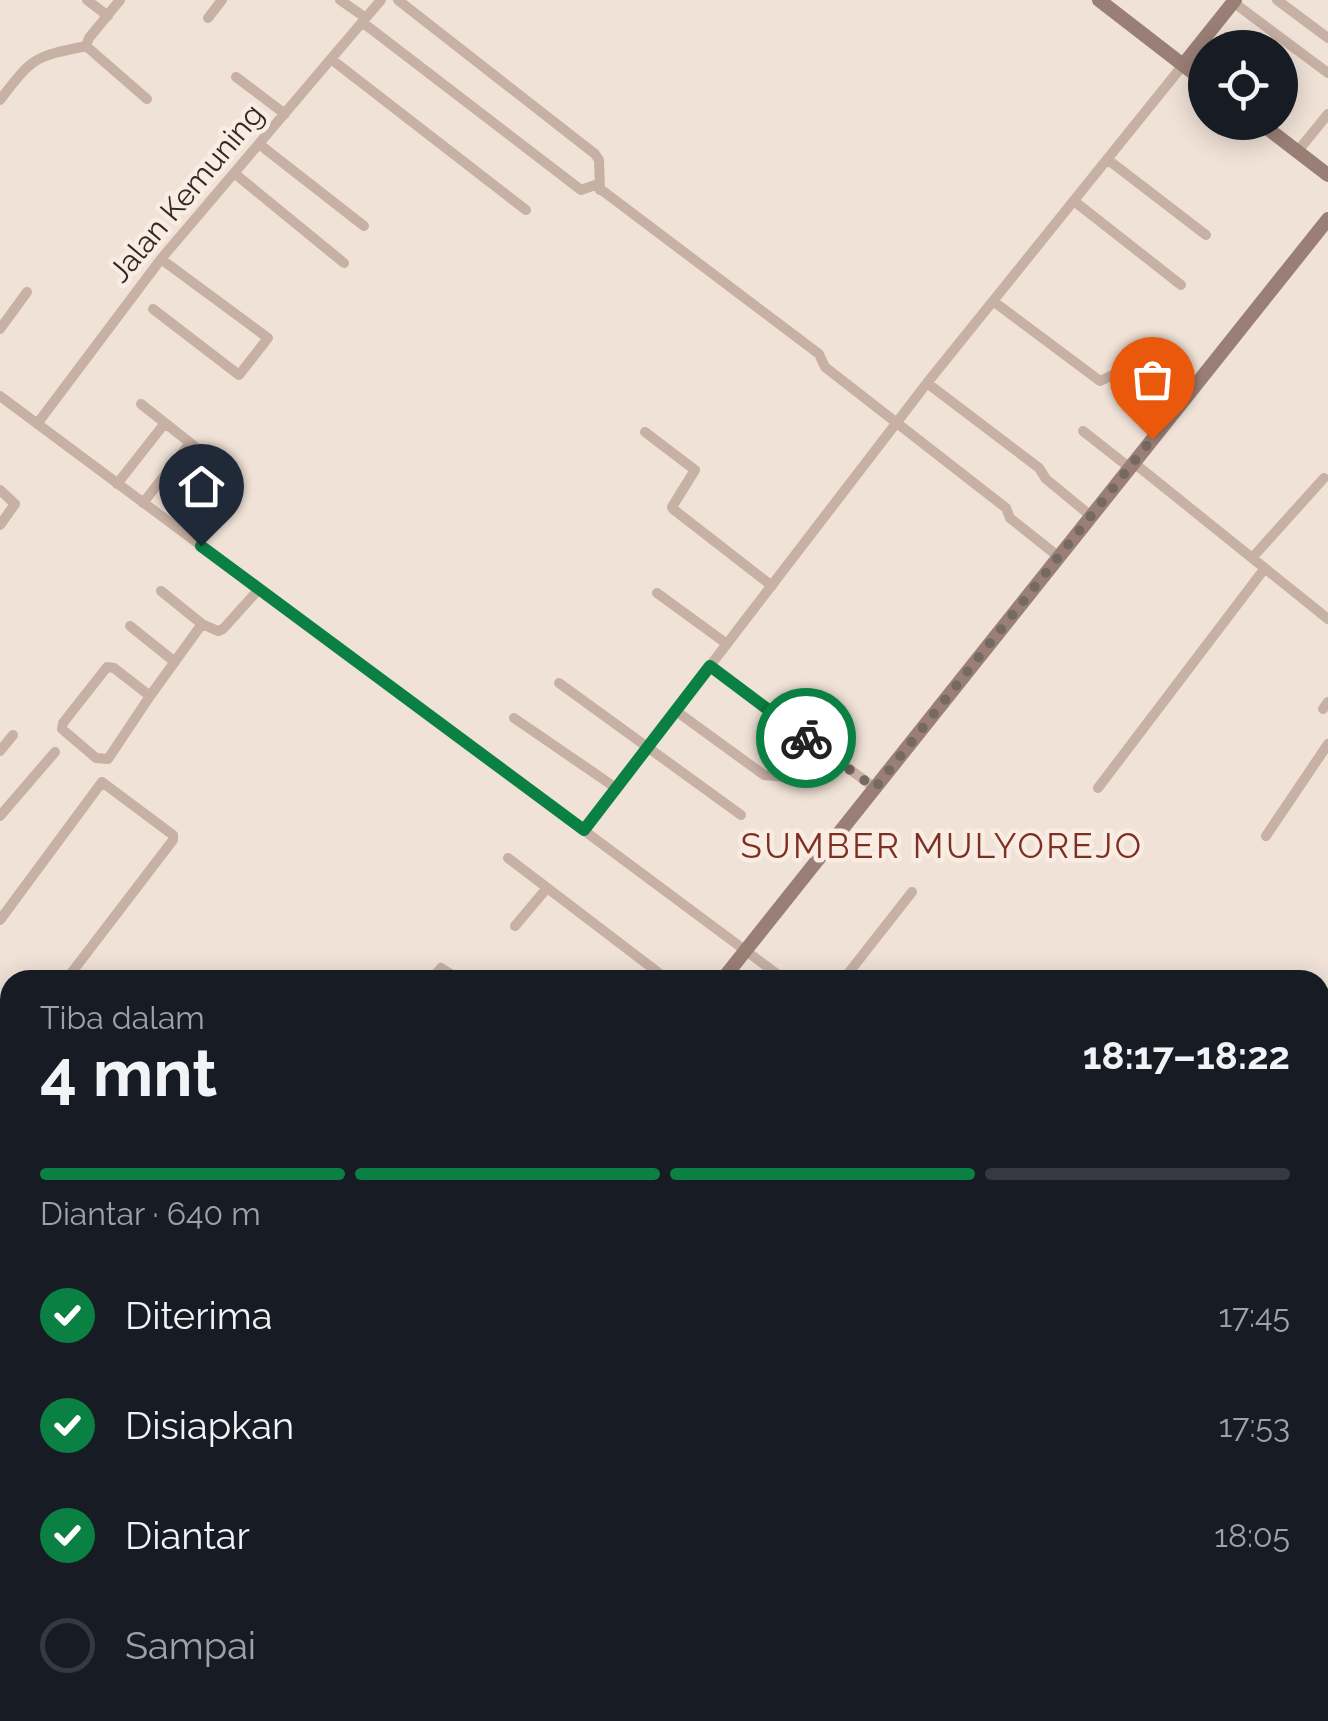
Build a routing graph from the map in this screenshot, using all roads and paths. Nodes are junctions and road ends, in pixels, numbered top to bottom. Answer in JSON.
{"nodes":[{"id":1,"x":87,"y":0,"type":"edge"},
{"id":2,"x":120,"y":0,"type":"edge"},
{"id":3,"x":222,"y":0,"type":"edge"},
{"id":4,"x":340,"y":0,"type":"edge"},
{"id":5,"x":381,"y":0,"type":"edge"},
{"id":6,"x":398,"y":0,"type":"edge"},
{"id":7,"x":1277,"y":0,"type":"edge"},
{"id":8,"x":1234,"y":1,"type":"edge"},
{"id":9,"x":1105,"y":2,"type":"edge"},
{"id":10,"x":108,"y":16,"type":"junction"},
{"id":11,"x":208,"y":18,"type":"dead end"},
{"id":12,"x":364,"y":20,"type":"junction"},
{"id":13,"x":1328,"y":38,"type":"edge"},
{"id":14,"x":86,"y":46,"type":"junction"},
{"id":15,"x":331,"y":60,"type":"junction"},
{"id":16,"x":1184,"y":65,"type":"junction"},
{"id":17,"x":1188,"y":68,"type":"edge"},
{"id":18,"x":1328,"y":73,"type":"edge"},
{"id":19,"x":236,"y":76,"type":"dead end"},
{"id":20,"x":146,"y":99,"type":"dead end"},
{"id":21,"x":0,"y":100,"type":"edge"},
{"id":22,"x":285,"y":114,"type":"junction"},
{"id":23,"x":1328,"y":114,"type":"edge"},
{"id":24,"x":1282,"y":140,"type":"edge"},
{"id":25,"x":259,"y":144,"type":"junction"},
{"id":26,"x":1298,"y":152,"type":"junction"},
{"id":27,"x":1108,"y":160,"type":"junction"},
{"id":28,"x":234,"y":173,"type":"junction"},
{"id":29,"x":1328,"y":176,"type":"edge"},
{"id":30,"x":600,"y":190,"type":"junction"},
{"id":31,"x":1074,"y":201,"type":"junction"},
{"id":32,"x":526,"y":210,"type":"dead end"},
{"id":33,"x":1328,"y":219,"type":"edge"},
{"id":34,"x":364,"y":226,"type":"dead end"},
{"id":35,"x":1206,"y":234,"type":"dead end"},
{"id":36,"x":161,"y":258,"type":"junction"},
{"id":37,"x":344,"y":263,"type":"dead end"},
{"id":38,"x":1181,"y":285,"type":"dead end"},
{"id":39,"x":27,"y":292,"type":"dead end"},
{"id":40,"x":994,"y":301,"type":"junction"},
{"id":41,"x":153,"y":310,"type":"dead end"},
{"id":42,"x":0,"y":329,"type":"edge"},
{"id":43,"x":928,"y":383,"type":"junction"},
{"id":44,"x":0,"y":396,"type":"edge"},
{"id":45,"x":140,"y":404,"type":"dead end"},
{"id":46,"x":1171,"y":416,"type":"junction"},
{"id":47,"x":898,"y":422,"type":"junction"},
{"id":48,"x":165,"y":423,"type":"junction"},
{"id":49,"x":37,"y":424,"type":"junction"},
{"id":50,"x":1083,"y":431,"type":"dead end"},
{"id":51,"x":645,"y":432,"type":"dead end"},
{"id":52,"x":190,"y":443,"type":"junction"},
{"id":53,"x":203,"y":453,"type":"dead end"},
{"id":54,"x":1132,"y":465,"type":"junction"},
{"id":55,"x":1324,"y":478,"type":"dead end"},
{"id":56,"x":118,"y":484,"type":"junction"},
{"id":57,"x":0,"y":490,"type":"edge"},
{"id":58,"x":144,"y":503,"type":"junction"},
{"id":59,"x":1091,"y":516,"type":"junction"},
{"id":60,"x":0,"y":525,"type":"edge"},
{"id":61,"x":1059,"y":556,"type":"junction"},
{"id":62,"x":1252,"y":558,"type":"junction"},
{"id":63,"x":1264,"y":568,"type":"junction"},
{"id":64,"x":772,"y":586,"type":"junction"},
{"id":65,"x":259,"y":589,"type":"junction"},
{"id":66,"x":161,"y":590,"type":"dead end"},
{"id":67,"x":657,"y":593,"type":"dead end"},
{"id":68,"x":1328,"y":618,"type":"edge"},
{"id":69,"x":202,"y":624,"type":"junction"},
{"id":70,"x":130,"y":626,"type":"dead end"},
{"id":71,"x":727,"y":644,"type":"junction"},
{"id":72,"x":176,"y":662,"type":"junction"},
{"id":73,"x":710,"y":666,"type":"junction"},
{"id":74,"x":559,"y":683,"type":"dead end"},
{"id":75,"x":150,"y":696,"type":"junction"},
{"id":76,"x":676,"y":711,"type":"junction"},
{"id":77,"x":514,"y":718,"type":"dead end"},
{"id":78,"x":13,"y":735,"type":"dead end"},
{"id":79,"x":1328,"y":744,"type":"edge"},
{"id":80,"x":647,"y":748,"type":"junction"},
{"id":81,"x":0,"y":751,"type":"edge"},
{"id":82,"x":54,"y":752,"type":"dead end"},
{"id":83,"x":787,"y":777,"type":"dead end"},
{"id":84,"x":616,"y":788,"type":"junction"},
{"id":85,"x":875,"y":788,"type":"junction"},
{"id":86,"x":1098,"y":788,"type":"dead end"},
{"id":87,"x":740,"y":814,"type":"dead end"},
{"id":88,"x":0,"y":816,"type":"edge"},
{"id":89,"x":584,"y":830,"type":"junction"},
{"id":90,"x":1266,"y":836,"type":"dead end"},
{"id":91,"x":508,"y":858,"type":"dead end"},
{"id":92,"x":547,"y":888,"type":"junction"},
{"id":93,"x":912,"y":892,"type":"dead end"},
{"id":94,"x":0,"y":920,"type":"edge"},
{"id":95,"x":516,"y":926,"type":"dead end"},
{"id":96,"x":746,"y":950,"type":"junction"},
{"id":97,"x":74,"y":970,"type":"edge"},
{"id":98,"x":655,"y":970,"type":"edge"},
{"id":99,"x":730,"y":970,"type":"edge"},
{"id":100,"x":772,"y":970,"type":"edge"},
{"id":101,"x":851,"y":970,"type":"edge"}],
"edges":[{"from":1,"to":10,"type":"street"},
{"from":2,"to":10,"type":"street"},
{"from":3,"to":11,"type":"street"},
{"from":4,"to":12,"type":"street"},
{"from":5,"to":12,"type":"street","name":"Jalan Kemuning"},
{"from":6,"to":30,"type":"street"},
{"from":7,"to":13,"type":"street"},
{"from":8,"to":16,"type":"street"},
{"from":8,"to":18,"type":"street"},
{"from":9,"to":16,"type":"street"},
{"from":10,"to":14,"type":"street"},
{"from":12,"to":15,"type":"street","name":"Jalan Kemuning"},
{"from":12,"to":30,"type":"street"},
{"from":14,"to":20,"type":"street"},
{"from":14,"to":21,"type":"street"},
{"from":15,"to":22,"type":"street","name":"Jalan Kemuning"},
{"from":15,"to":32,"type":"street"},
{"from":16,"to":17,"type":"street"},
{"from":16,"to":27,"type":"street"},
{"from":19,"to":22,"type":"street"},
{"from":22,"to":25,"type":"street","name":"Jalan Kemuning"},
{"from":23,"to":26,"type":"street"},
{"from":24,"to":26,"type":"street"},
{"from":25,"to":28,"type":"street","name":"Jalan Kemuning"},
{"from":25,"to":34,"type":"street"},
{"from":26,"to":29,"type":"street"},
{"from":27,"to":31,"type":"street"},
{"from":27,"to":35,"type":"street"},
{"from":28,"to":36,"type":"street","name":"Jalan Kemuning"},
{"from":28,"to":37,"type":"street"},
{"from":30,"to":47,"type":"street"},
{"from":31,"to":38,"type":"street"},
{"from":31,"to":40,"type":"street"},
{"from":33,"to":46,"type":"street"},
{"from":36,"to":41,"type":"street"},
{"from":36,"to":49,"type":"street","name":"Jalan Kemuning"},
{"from":39,"to":42,"type":"street"},
{"from":40,"to":43,"type":"street"},
{"from":40,"to":46,"type":"street"},
{"from":43,"to":47,"type":"street"},
{"from":43,"to":59,"type":"street"},
{"from":44,"to":49,"type":"street"},
{"from":45,"to":48,"type":"street"},
{"from":46,"to":54,"type":"street"},
{"from":47,"to":61,"type":"street"},
{"from":47,"to":64,"type":"street"},
{"from":48,"to":52,"type":"street"},
{"from":48,"to":56,"type":"street"},
{"from":49,"to":56,"type":"street"},
{"from":50,"to":54,"type":"street"},
{"from":51,"to":64,"type":"street"},
{"from":52,"to":53,"type":"street"},
{"from":52,"to":58,"type":"street"},
{"from":54,"to":59,"type":"street"},
{"from":54,"to":62,"type":"street"},
{"from":55,"to":62,"type":"street"},
{"from":56,"to":58,"type":"street"},
{"from":57,"to":60,"type":"street"},
{"from":58,"to":65,"type":"street"},
{"from":59,"to":61,"type":"street"},
{"from":61,"to":85,"type":"street"},
{"from":62,"to":63,"type":"street"},
{"from":63,"to":68,"type":"street"},
{"from":63,"to":86,"type":"street"},
{"from":64,"to":71,"type":"street"},
{"from":65,"to":69,"type":"street"},
{"from":65,"to":89,"type":"street"},
{"from":66,"to":69,"type":"street"},
{"from":67,"to":71,"type":"street"},
{"from":69,"to":72,"type":"street"},
{"from":70,"to":72,"type":"street"},
{"from":71,"to":73,"type":"street"},
{"from":72,"to":75,"type":"street"},
{"from":73,"to":76,"type":"street"},
{"from":73,"to":85,"type":"street"},
{"from":74,"to":80,"type":"street"},
{"from":75,"to":75,"type":"street"},
{"from":76,"to":80,"type":"street"},
{"from":76,"to":83,"type":"street"},
{"from":77,"to":84,"type":"street"},
{"from":78,"to":81,"type":"street"},
{"from":79,"to":90,"type":"street"},
{"from":80,"to":84,"type":"street"},
{"from":80,"to":87,"type":"street"},
{"from":82,"to":88,"type":"street"},
{"from":84,"to":89,"type":"street"},
{"from":85,"to":96,"type":"street"},
{"from":89,"to":96,"type":"street"},
{"from":91,"to":92,"type":"street"},
{"from":92,"to":95,"type":"street"},
{"from":92,"to":98,"type":"street"},
{"from":93,"to":101,"type":"street"},
{"from":94,"to":97,"type":"street"},
{"from":96,"to":99,"type":"street"},
{"from":96,"to":100,"type":"street"}]}
